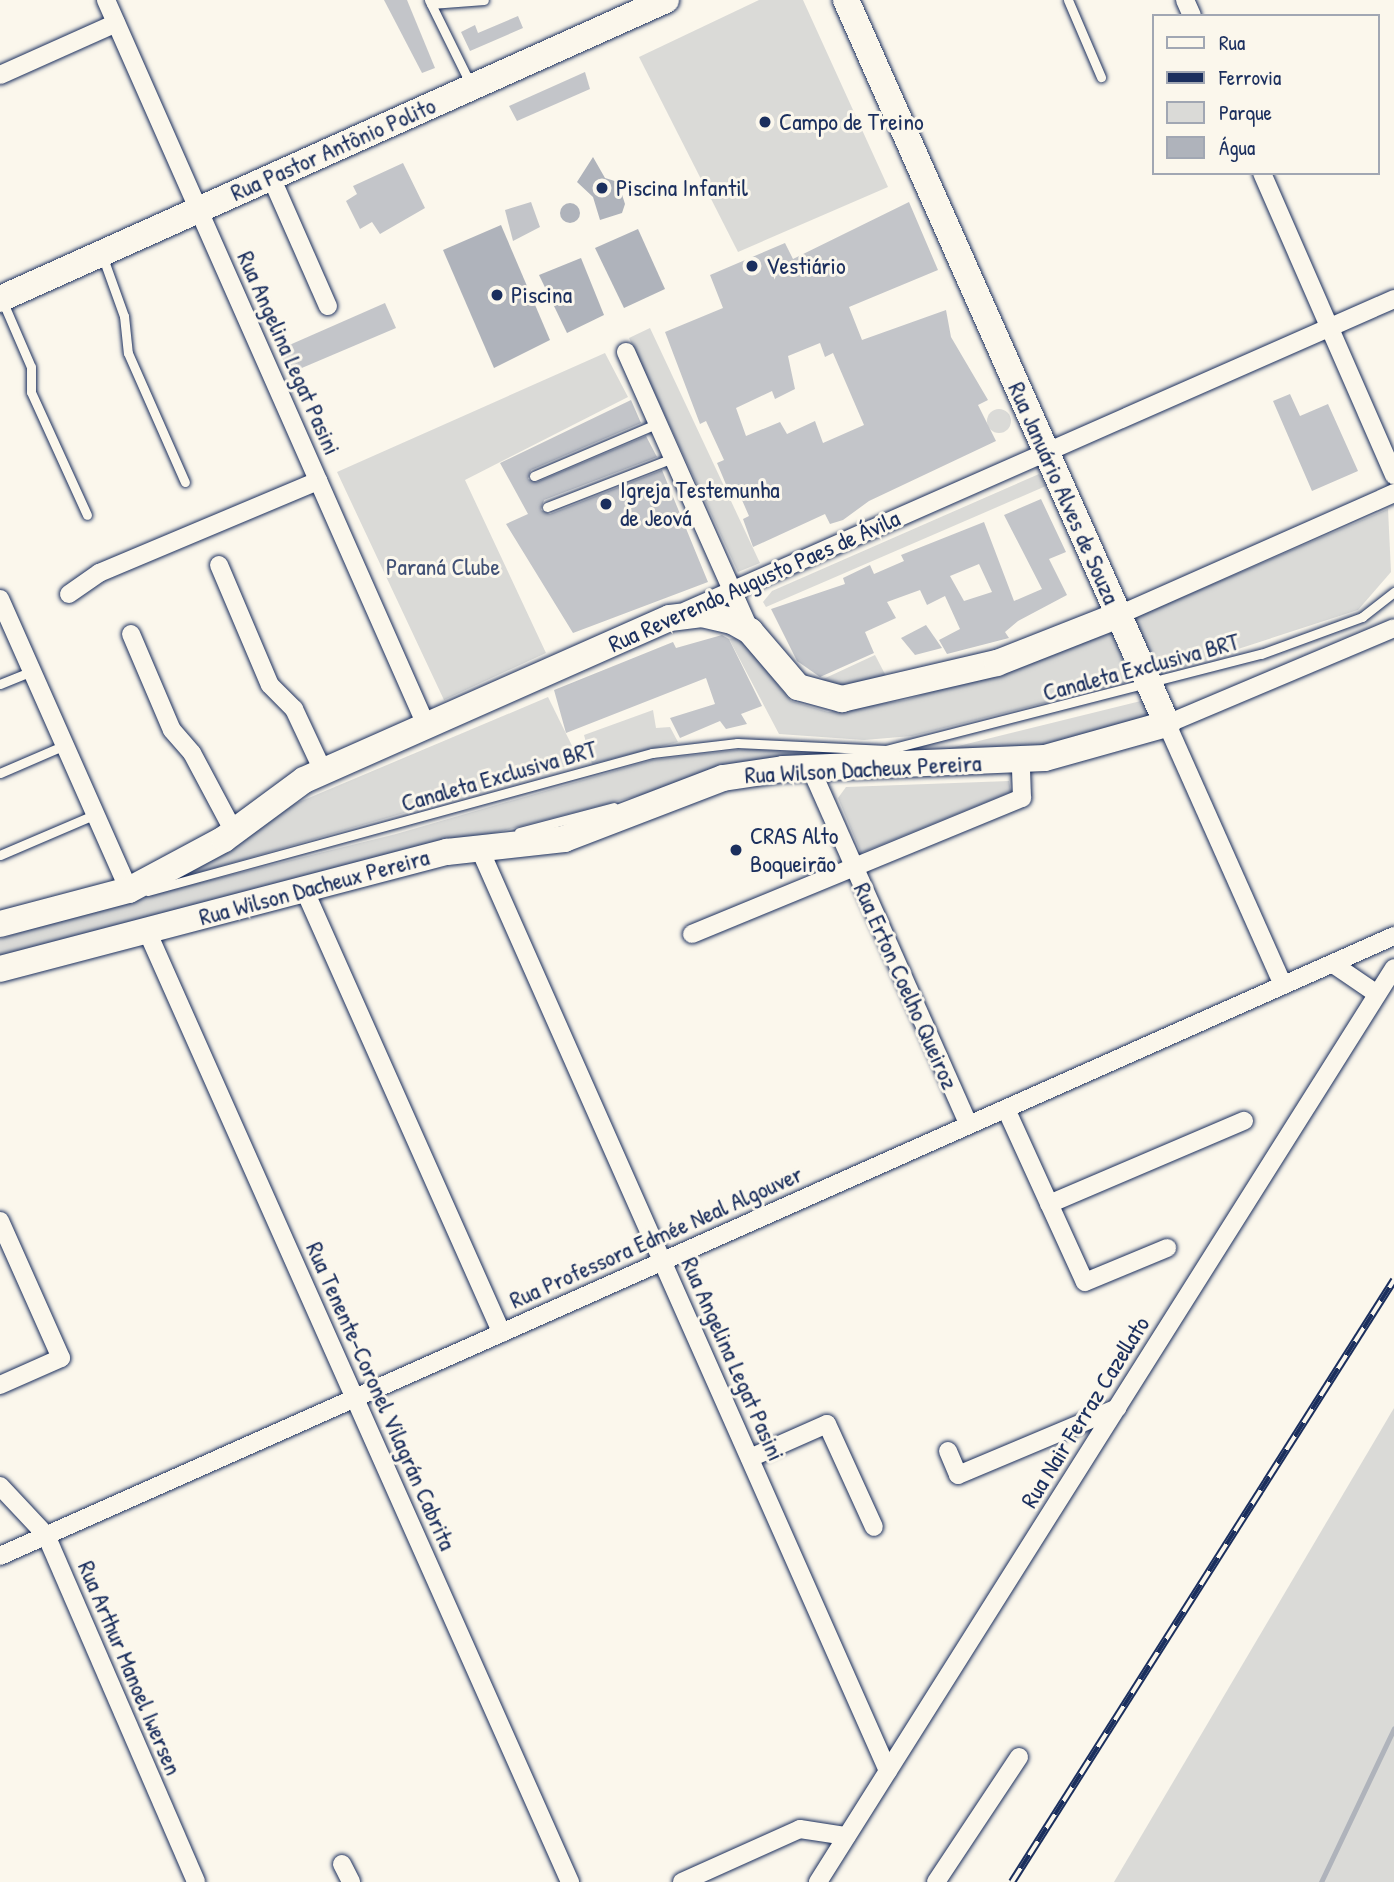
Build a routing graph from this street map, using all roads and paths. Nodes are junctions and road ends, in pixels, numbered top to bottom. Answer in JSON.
{"nodes":[{"id":1,"x":106,"y":0,"type":"edge"},
{"id":2,"x":484,"y":0,"type":"edge"},
{"id":3,"x":666,"y":0,"type":"edge"},
{"id":4,"x":846,"y":0,"type":"edge"},
{"id":5,"x":1068,"y":0,"type":"edge"},
{"id":6,"x":430,"y":2,"type":"edge"},
{"id":7,"x":116,"y":23,"type":"junction"},
{"id":8,"x":0,"y":75,"type":"edge"},
{"id":9,"x":1101,"y":77,"type":"dead end"},
{"id":10,"x":472,"y":87,"type":"junction"},
{"id":11,"x":1263,"y":175,"type":"edge"},
{"id":12,"x":271,"y":177,"type":"junction"},
{"id":13,"x":199,"y":210,"type":"junction"},
{"id":14,"x":101,"y":253,"type":"junction"},
{"id":15,"x":1,"y":298,"type":"edge"},
{"id":16,"x":1394,"y":299,"type":"edge"},
{"id":17,"x":328,"y":306,"type":"dead end"},
{"id":18,"x":1329,"y":327,"type":"junction"},
{"id":19,"x":626,"y":352,"type":"dead end"},
{"id":20,"x":658,"y":423,"type":"junction"},
{"id":21,"x":1046,"y":452,"type":"junction"},
{"id":22,"x":673,"y":458,"type":"junction"},
{"id":23,"x":1394,"y":475,"type":"edge"},
{"id":24,"x":534,"y":476,"type":"dead end"},
{"id":25,"x":318,"y":481,"type":"junction"},
{"id":26,"x":186,"y":482,"type":"dead end"},
{"id":27,"x":1394,"y":493,"type":"edge"},
{"id":28,"x":547,"y":508,"type":"dead end"},
{"id":29,"x":87,"y":515,"type":"dead end"},
{"id":30,"x":219,"y":565,"type":"dead end"},
{"id":31,"x":732,"y":591,"type":"junction"},
{"id":32,"x":1394,"y":592,"type":"edge"},
{"id":33,"x":69,"y":594,"type":"dead end"},
{"id":34,"x":0,"y":600,"type":"edge"},
{"id":35,"x":1119,"y":615,"type":"junction"},
{"id":36,"x":670,"y":618,"type":"junction"},
{"id":37,"x":1394,"y":628,"type":"edge"},
{"id":38,"x":750,"y":631,"type":"junction"},
{"id":39,"x":131,"y":634,"type":"dead end"},
{"id":40,"x":32,"y":671,"type":"junction"},
{"id":41,"x":0,"y":684,"type":"edge"},
{"id":42,"x":1150,"y":686,"type":"junction"},
{"id":43,"x":1167,"y":724,"type":"junction"},
{"id":44,"x":426,"y":725,"type":"junction"},
{"id":45,"x":65,"y":745,"type":"junction"},
{"id":46,"x":887,"y":750,"type":"junction"},
{"id":47,"x":1021,"y":760,"type":"junction"},
{"id":48,"x":811,"y":769,"type":"junction"},
{"id":49,"x":323,"y":771,"type":"junction"},
{"id":50,"x":0,"y":773,"type":"edge"},
{"id":51,"x":689,"y":787,"type":"junction"},
{"id":52,"x":96,"y":814,"type":"junction"},
{"id":53,"x":234,"y":832,"type":"junction"},
{"id":54,"x":447,"y":852,"type":"junction"},
{"id":55,"x":481,"y":852,"type":"junction"},
{"id":56,"x":0,"y":855,"type":"edge"},
{"id":57,"x":852,"y":867,"type":"junction"},
{"id":58,"x":304,"y":889,"type":"junction"},
{"id":59,"x":129,"y":890,"type":"junction"},
{"id":60,"x":0,"y":924,"type":"edge"},
{"id":61,"x":148,"y":931,"type":"junction"},
{"id":62,"x":692,"y":934,"type":"dead end"},
{"id":63,"x":1394,"y":936,"type":"edge"},
{"id":64,"x":1333,"y":964,"type":"junction"},
{"id":65,"x":1394,"y":968,"type":"edge"},
{"id":66,"x":0,"y":969,"type":"edge"},
{"id":67,"x":1283,"y":985,"type":"junction"},
{"id":68,"x":1377,"y":994,"type":"junction"},
{"id":69,"x":1006,"y":1109,"type":"junction"},
{"id":70,"x":1244,"y":1121,"type":"dead end"},
{"id":71,"x":968,"y":1125,"type":"junction"},
{"id":72,"x":1049,"y":1204,"type":"junction"},
{"id":73,"x":0,"y":1221,"type":"edge"},
{"id":74,"x":1167,"y":1248,"type":"dead end"},
{"id":75,"x":663,"y":1261,"type":"junction"},
{"id":76,"x":502,"y":1333,"type":"junction"},
{"id":77,"x":0,"y":1385,"type":"edge"},
{"id":78,"x":355,"y":1398,"type":"junction"},
{"id":79,"x":1117,"y":1408,"type":"junction"},
{"id":80,"x":948,"y":1451,"type":"dead end"},
{"id":81,"x":750,"y":1458,"type":"junction"},
{"id":82,"x":0,"y":1486,"type":"edge"},
{"id":83,"x":874,"y":1527,"type":"dead end"},
{"id":84,"x":46,"y":1535,"type":"junction"},
{"id":85,"x":0,"y":1556,"type":"edge"},
{"id":86,"x":1018,"y":1757,"type":"dead end"},
{"id":87,"x":888,"y":1771,"type":"junction"},
{"id":88,"x":846,"y":1836,"type":"junction"},
{"id":89,"x":342,"y":1864,"type":"dead end"},
{"id":90,"x":196,"y":1882,"type":"edge"},
{"id":91,"x":351,"y":1882,"type":"edge"},
{"id":92,"x":570,"y":1882,"type":"edge"},
{"id":93,"x":682,"y":1882,"type":"edge"},
{"id":94,"x":818,"y":1882,"type":"edge"},
{"id":95,"x":936,"y":1882,"type":"edge"}],
"edges":[{"from":1,"to":7,"type":"street","name":"Rua Angelina Legat Pasini"},
{"from":2,"to":6,"type":"lane"},
{"from":3,"to":10,"type":"main road","name":"Rua Pastor Antônio Polito"},
{"from":4,"to":21,"type":"main road","name":"Rua Januário Alves de Souza"},
{"from":5,"to":9,"type":"lane"},
{"from":6,"to":10,"type":"lane"},
{"from":7,"to":8,"type":"street"},
{"from":7,"to":13,"type":"street","name":"Rua Angelina Legat Pasini"},
{"from":10,"to":12,"type":"main road","name":"Rua Pastor Antônio Polito"},
{"from":11,"to":18,"type":"street"},
{"from":12,"to":13,"type":"main road","name":"Rua Pastor Antônio Polito"},
{"from":12,"to":17,"type":"street"},
{"from":13,"to":14,"type":"main road","name":"Rua Pastor Antônio Polito"},
{"from":13,"to":25,"type":"street","name":"Rua Angelina Legat Pasini"},
{"from":14,"to":15,"type":"main road","name":"Rua Pastor Antônio Polito"},
{"from":14,"to":26,"type":"lane"},
{"from":15,"to":29,"type":"lane"},
{"from":16,"to":18,"type":"street","name":"Rua Reverendo Augusto Paes de Ávila"},
{"from":18,"to":21,"type":"street","name":"Rua Reverendo Augusto Paes de Ávila"},
{"from":18,"to":23,"type":"street"},
{"from":19,"to":20,"type":"street"},
{"from":20,"to":22,"type":"street"},
{"from":20,"to":24,"type":"lane"},
{"from":21,"to":31,"type":"street","name":"Rua Reverendo Augusto Paes de Ávila"},
{"from":21,"to":35,"type":"main road","name":"Rua Januário Alves de Souza"},
{"from":22,"to":28,"type":"lane"},
{"from":22,"to":31,"type":"street"},
{"from":25,"to":33,"type":"street"},
{"from":25,"to":44,"type":"street","name":"Rua Angelina Legat Pasini"},
{"from":27,"to":35,"type":"street"},
{"from":30,"to":49,"type":"street"},
{"from":31,"to":36,"type":"street","name":"Rua Reverendo Augusto Paes de Ávila"},
{"from":31,"to":38,"type":"street"},
{"from":32,"to":42,"type":"lane","name":"Canaleta Exclusiva BRT"},
{"from":34,"to":40,"type":"street"},
{"from":35,"to":38,"type":"main road"},
{"from":35,"to":42,"type":"main road","name":"Rua Januário Alves de Souza"},
{"from":36,"to":38,"type":"main road"},
{"from":36,"to":44,"type":"main road","name":"Rua Reverendo Augusto Paes de Ávila"},
{"from":37,"to":43,"type":"street","name":"Rua Wilson Dacheux Pereira"},
{"from":39,"to":53,"type":"street"},
{"from":40,"to":41,"type":"lane"},
{"from":40,"to":45,"type":"street"},
{"from":42,"to":43,"type":"main road","name":"Rua Januário Alves de Souza"},
{"from":42,"to":46,"type":"lane","name":"Canaleta Exclusiva BRT"},
{"from":43,"to":47,"type":"main road","name":"Rua Wilson Dacheux Pereira"},
{"from":43,"to":67,"type":"street","name":"Rua Januário Alves de Souza"},
{"from":44,"to":49,"type":"main road","name":"Rua Reverendo Augusto Paes de Ávila"},
{"from":45,"to":50,"type":"lane"},
{"from":45,"to":52,"type":"street"},
{"from":46,"to":48,"type":"lane","name":"Canaleta Exclusiva BRT"},
{"from":46,"to":59,"type":"lane","name":"Canaleta Exclusiva BRT"},
{"from":47,"to":48,"type":"main road","name":"Rua Wilson Dacheux Pereira"},
{"from":47,"to":57,"type":"street"},
{"from":48,"to":51,"type":"main road","name":"Rua Wilson Dacheux Pereira"},
{"from":48,"to":57,"type":"street","name":"Rua Erton Coelho Queiroz"},
{"from":49,"to":53,"type":"main road","name":"Rua Reverendo Augusto Paes de Ávila"},
{"from":51,"to":54,"type":"lane"},
{"from":51,"to":55,"type":"main road","name":"Rua Wilson Dacheux Pereira"},
{"from":52,"to":56,"type":"lane"},
{"from":52,"to":59,"type":"street"},
{"from":53,"to":59,"type":"main road","name":"Rua Reverendo Augusto Paes de Ávila"},
{"from":54,"to":55,"type":"main road","name":"Rua Wilson Dacheux Pereira"},
{"from":54,"to":58,"type":"main road","name":"Rua Wilson Dacheux Pereira"},
{"from":55,"to":75,"type":"street","name":"Rua Angelina Legat Pasini"},
{"from":57,"to":62,"type":"street"},
{"from":57,"to":71,"type":"street","name":"Rua Erton Coelho Queiroz"},
{"from":58,"to":61,"type":"main road","name":"Rua Wilson Dacheux Pereira"},
{"from":58,"to":76,"type":"street"},
{"from":59,"to":60,"type":"main road"},
{"from":61,"to":66,"type":"main road","name":"Rua Wilson Dacheux Pereira"},
{"from":61,"to":78,"type":"street","name":"Rua Tenente-Coronel Vilagrán Cabrita"},
{"from":63,"to":64,"type":"street","name":"Rua Professora Edmée Neal Algouver"},
{"from":64,"to":67,"type":"street","name":"Rua Professora Edmée Neal Algouver"},
{"from":64,"to":68,"type":"street"},
{"from":65,"to":68,"type":"street","name":"Rua Nair Ferraz Cazellato"},
{"from":67,"to":69,"type":"street","name":"Rua Professora Edmée Neal Algouver"},
{"from":68,"to":79,"type":"street","name":"Rua Nair Ferraz Cazellato"},
{"from":69,"to":71,"type":"street","name":"Rua Professora Edmée Neal Algouver"},
{"from":69,"to":72,"type":"street"},
{"from":70,"to":72,"type":"street"},
{"from":71,"to":75,"type":"street","name":"Rua Professora Edmée Neal Algouver"},
{"from":72,"to":74,"type":"street"},
{"from":73,"to":77,"type":"street"},
{"from":75,"to":76,"type":"street","name":"Rua Professora Edmée Neal Algouver"},
{"from":75,"to":81,"type":"street","name":"Rua Angelina Legat Pasini"},
{"from":76,"to":78,"type":"street","name":"Rua Professora Edmée Neal Algouver"},
{"from":78,"to":84,"type":"street","name":"Rua Professora Edmée Neal Algouver"},
{"from":78,"to":92,"type":"street","name":"Rua Tenente-Coronel Vilagrán Cabrita"},
{"from":79,"to":80,"type":"street"},
{"from":79,"to":87,"type":"street","name":"Rua Nair Ferraz Cazellato"},
{"from":81,"to":83,"type":"street"},
{"from":81,"to":87,"type":"street","name":"Rua Angelina Legat Pasini"},
{"from":82,"to":84,"type":"street","name":"Rua Arthur Manoel Iwersen"},
{"from":84,"to":85,"type":"street","name":"Rua Professora Edmée Neal Algouver"},
{"from":84,"to":90,"type":"street","name":"Rua Arthur Manoel Iwersen"},
{"from":86,"to":95,"type":"street"},
{"from":87,"to":88,"type":"street","name":"Rua Nair Ferraz Cazellato"},
{"from":88,"to":93,"type":"street"},
{"from":88,"to":94,"type":"street","name":"Rua Nair Ferraz Cazellato"},
{"from":89,"to":91,"type":"street"}]}
